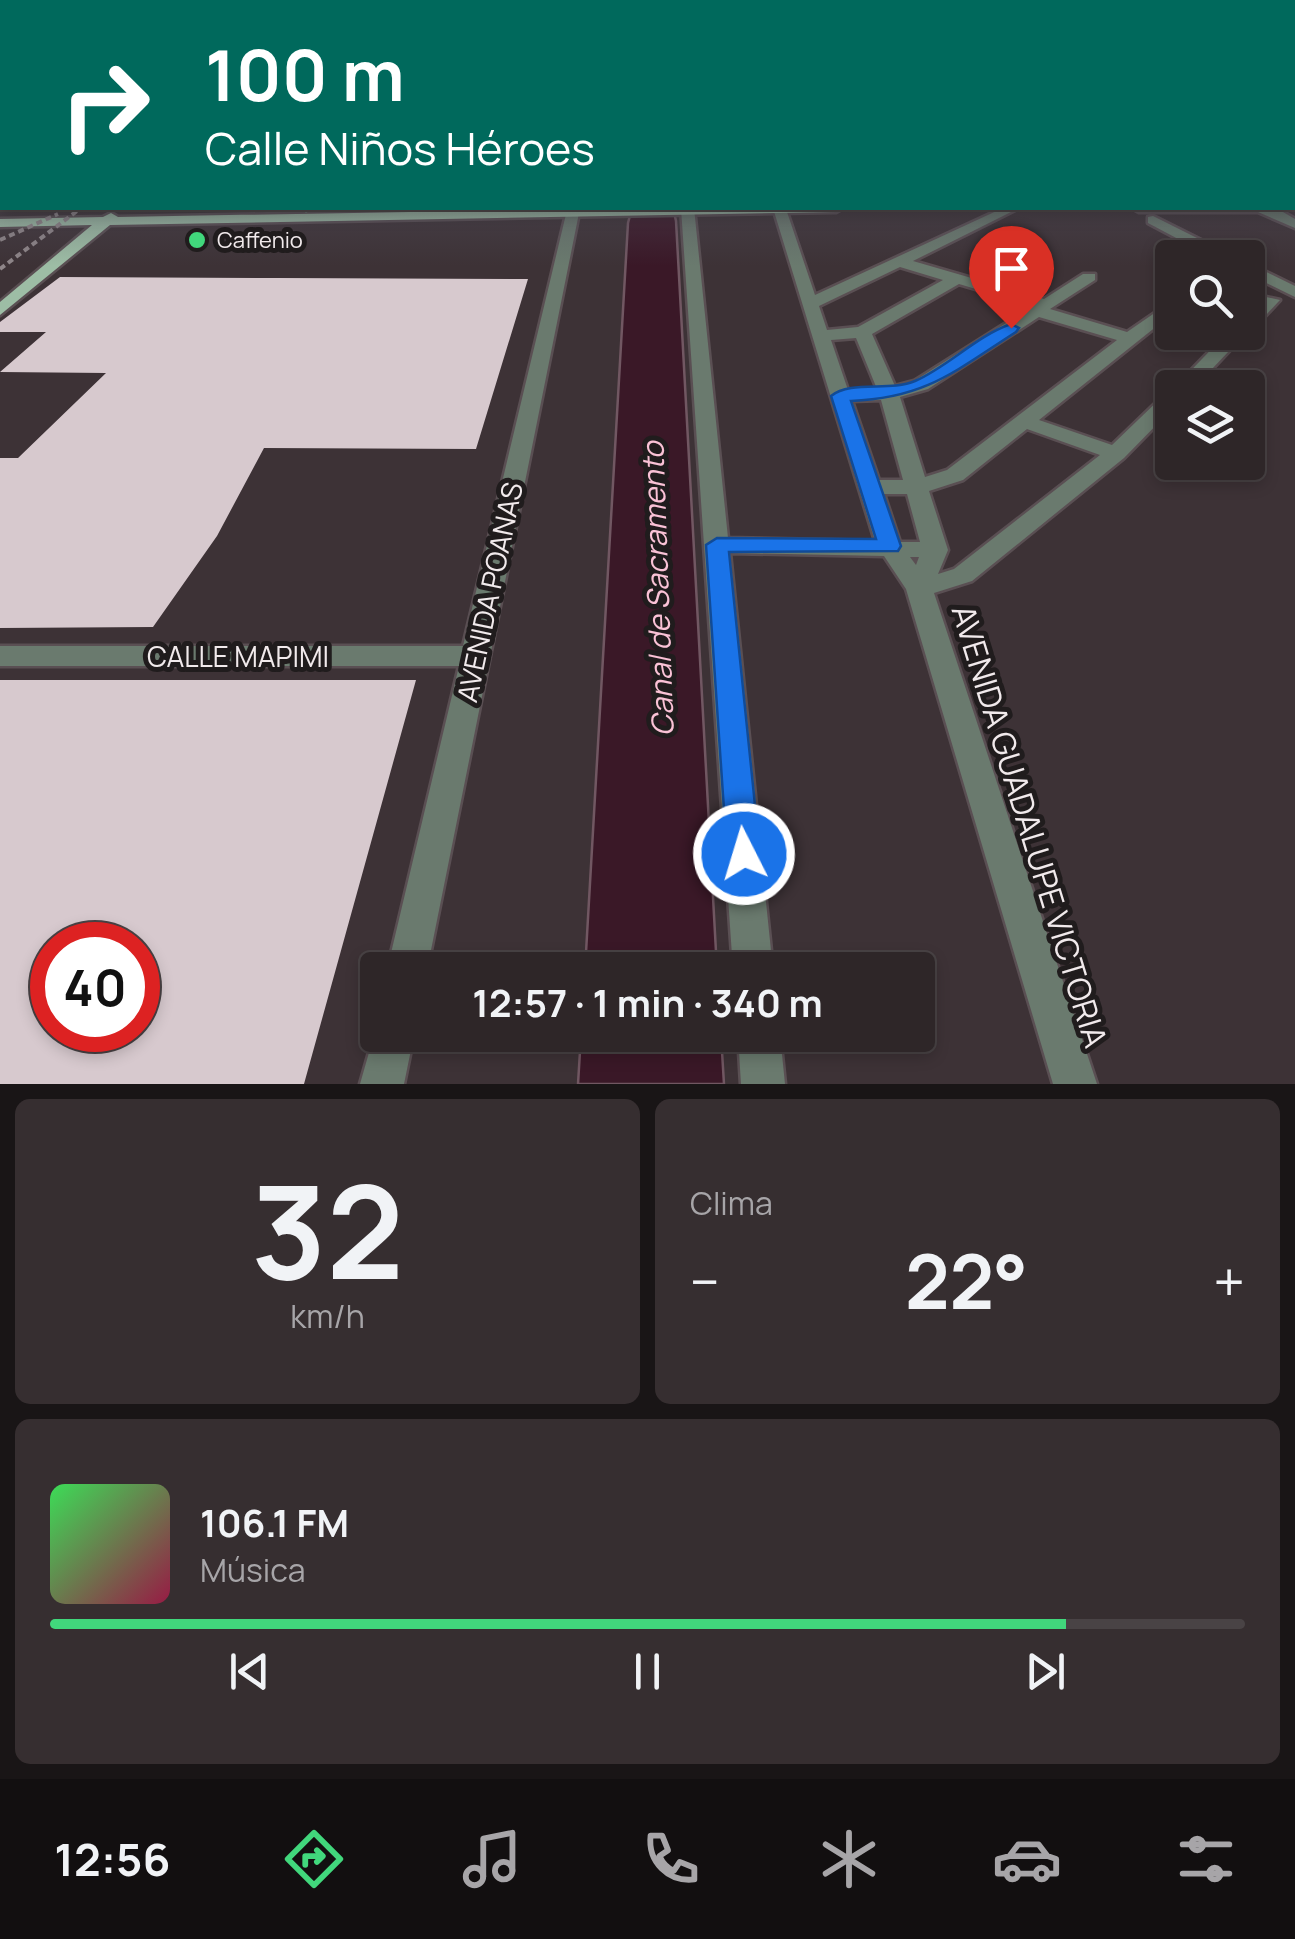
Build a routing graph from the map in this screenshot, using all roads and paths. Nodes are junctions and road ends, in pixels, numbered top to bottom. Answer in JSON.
{"nodes":[{"id":1,"x":227,"y":210,"type":"edge"},
{"id":2,"x":685,"y":210,"type":"edge"},
{"id":3,"x":779,"y":210,"type":"edge"},
{"id":4,"x":1008,"y":210,"type":"edge"},
{"id":5,"x":1257,"y":210,"type":"edge"},
{"id":6,"x":501,"y":211,"type":"edge"},
{"id":7,"x":106,"y":213,"type":"edge"},
{"id":8,"x":572,"y":213,"type":"junction"},
{"id":9,"x":0,"y":214,"type":"edge"},
{"id":10,"x":1152,"y":220,"type":"dead end"},
{"id":11,"x":0,"y":223,"type":"edge"},
{"id":12,"x":1295,"y":224,"type":"edge"},
{"id":13,"x":1191,"y":240,"type":"edge"},
{"id":14,"x":899,"y":262,"type":"junction"},
{"id":15,"x":1088,"y":277,"type":"dead end"},
{"id":16,"x":1265,"y":277,"type":"edge"},
{"id":17,"x":958,"y":278,"type":"junction"},
{"id":18,"x":0,"y":290,"type":"edge"},
{"id":19,"x":1295,"y":292,"type":"edge"},
{"id":20,"x":810,"y":304,"type":"junction"},
{"id":21,"x":1042,"y":308,"type":"junction"},
{"id":22,"x":0,"y":310,"type":"edge"},
{"id":23,"x":1155,"y":319,"type":"edge"},
{"id":24,"x":862,"y":332,"type":"junction"},
{"id":25,"x":820,"y":336,"type":"junction"},
{"id":26,"x":1131,"y":338,"type":"junction"},
{"id":27,"x":1221,"y":350,"type":"edge"},
{"id":28,"x":1201,"y":370,"type":"edge"},
{"id":29,"x":889,"y":394,"type":"junction"},
{"id":30,"x":840,"y":396,"type":"junction"},
{"id":31,"x":1155,"y":415,"type":"edge"},
{"id":32,"x":1024,"y":422,"type":"junction"},
{"id":33,"x":1116,"y":454,"type":"junction"},
{"id":34,"x":870,"y":486,"type":"junction"},
{"id":35,"x":919,"y":487,"type":"junction"},
{"id":36,"x":717,"y":545,"type":"junction"},
{"id":37,"x":890,"y":546,"type":"junction"},
{"id":38,"x":935,"y":550,"type":"junction"},
{"id":39,"x":918,"y":589,"type":"junction"},
{"id":40,"x":0,"y":656,"type":"edge"},
{"id":41,"x":476,"y":656,"type":"junction"},
{"id":42,"x":411,"y":952,"type":"edge"},
{"id":43,"x":752,"y":952,"type":"edge"},
{"id":44,"x":389,"y":1052,"type":"edge"},
{"id":45,"x":760,"y":1052,"type":"edge"},
{"id":46,"x":382,"y":1084,"type":"edge"},
{"id":47,"x":763,"y":1084,"type":"edge"},
{"id":48,"x":1074,"y":1084,"type":"edge"}],
"edges":[{"from":1,"to":7,"type":"main road"},
{"from":2,"to":8,"type":"main road"},
{"from":2,"to":36,"type":"street"},
{"from":3,"to":20,"type":"street","name":"AVENIDA GUADALUPE VICTORIA"},
{"from":4,"to":14,"type":"street"},
{"from":5,"to":12,"type":"street"},
{"from":6,"to":7,"type":"main road"},
{"from":6,"to":8,"type":"main road"},
{"from":7,"to":9,"type":"main road"},
{"from":7,"to":11,"type":"main road"},
{"from":7,"to":18,"type":"main road"},
{"from":7,"to":22,"type":"main road"},
{"from":8,"to":41,"type":"street","name":"AVENIDA POANAS"},
{"from":10,"to":13,"type":"street"},
{"from":14,"to":17,"type":"street"},
{"from":14,"to":20,"type":"street"},
{"from":15,"to":21,"type":"street"},
{"from":16,"to":19,"type":"street"},
{"from":17,"to":21,"type":"street"},
{"from":17,"to":24,"type":"street"},
{"from":20,"to":25,"type":"street","name":"AVENIDA GUADALUPE VICTORIA"},
{"from":21,"to":26,"type":"street"},
{"from":21,"to":29,"type":"street"},
{"from":23,"to":26,"type":"street"},
{"from":24,"to":25,"type":"street"},
{"from":24,"to":29,"type":"street"},
{"from":25,"to":30,"type":"street","name":"AVENIDA GUADALUPE VICTORIA"},
{"from":26,"to":32,"type":"street"},
{"from":27,"to":28,"type":"street"},
{"from":29,"to":30,"type":"street"},
{"from":29,"to":35,"type":"street"},
{"from":30,"to":34,"type":"street","name":"AVENIDA GUADALUPE VICTORIA"},
{"from":31,"to":33,"type":"street"},
{"from":32,"to":33,"type":"street"},
{"from":32,"to":35,"type":"street"},
{"from":33,"to":39,"type":"street"},
{"from":34,"to":35,"type":"street"},
{"from":34,"to":37,"type":"street","name":"AVENIDA GUADALUPE VICTORIA"},
{"from":35,"to":38,"type":"street"},
{"from":36,"to":37,"type":"street"},
{"from":36,"to":43,"type":"street"},
{"from":37,"to":38,"type":"street"},
{"from":37,"to":39,"type":"street","name":"AVENIDA GUADALUPE VICTORIA"},
{"from":38,"to":39,"type":"street","name":"AVENIDA GUADALUPE VICTORIA"},
{"from":39,"to":48,"type":"street","name":"AVENIDA GUADALUPE VICTORIA"},
{"from":40,"to":41,"type":"street","name":"CALLE MAPIMI"},
{"from":41,"to":42,"type":"street","name":"AVENIDA POANAS"},
{"from":44,"to":46,"type":"street"},
{"from":45,"to":47,"type":"street"}]}
